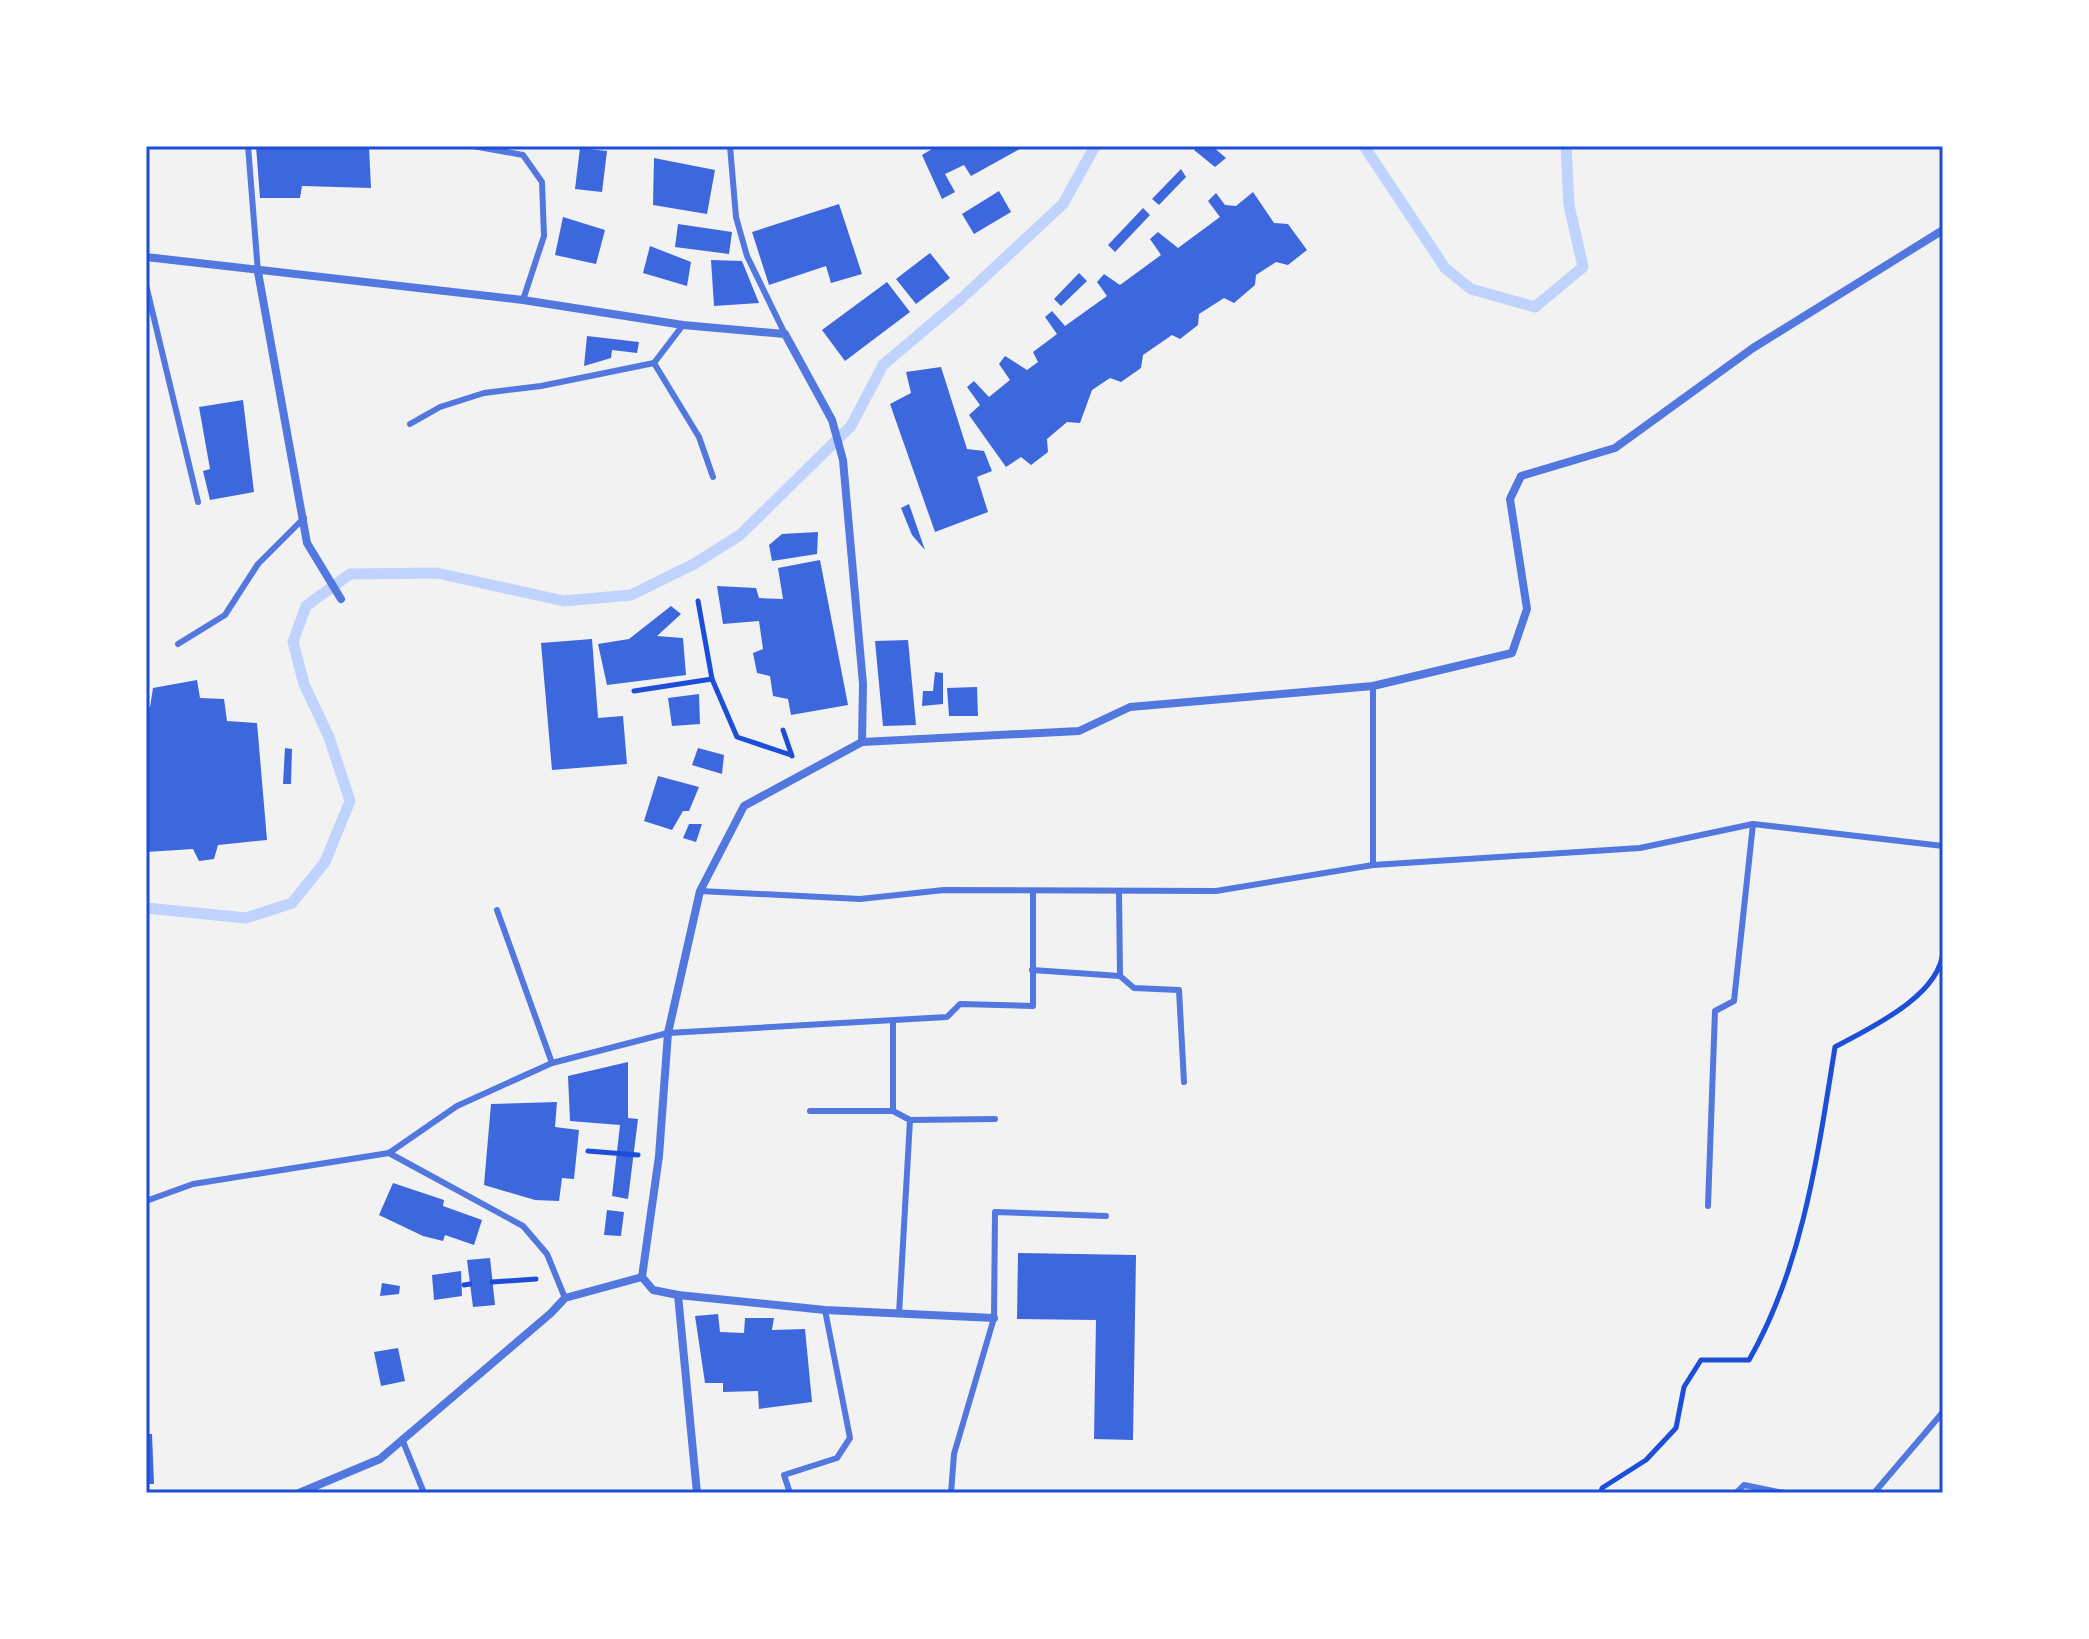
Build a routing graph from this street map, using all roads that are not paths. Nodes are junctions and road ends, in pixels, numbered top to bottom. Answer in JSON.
{"nodes":[{"id":1,"x":248,"y":146,"type":"edge"},
{"id":2,"x":473,"y":146,"type":"edge"},
{"id":3,"x":730,"y":146,"type":"edge"},
{"id":4,"x":1943,"y":230,"type":"edge"},
{"id":5,"x":146,"y":257,"type":"edge"},
{"id":6,"x":258,"y":272,"type":"junction"},
{"id":7,"x":146,"y":285,"type":"edge"},
{"id":8,"x":523,"y":300,"type":"junction"},
{"id":9,"x":683,"y":325,"type":"junction"},
{"id":10,"x":785,"y":334,"type":"junction"},
{"id":11,"x":654,"y":363,"type":"junction"},
{"id":12,"x":410,"y":424,"type":"dead end"},
{"id":13,"x":713,"y":477,"type":"dead end"},
{"id":14,"x":198,"y":502,"type":"dead end"},
{"id":15,"x":304,"y":518,"type":"junction"},
{"id":16,"x":341,"y":599,"type":"dead end"},
{"id":17,"x":178,"y":644,"type":"dead end"},
{"id":18,"x":1373,"y":686,"type":"junction"},
{"id":19,"x":862,"y":742,"type":"junction"},
{"id":20,"x":1753,"y":824,"type":"junction"},
{"id":21,"x":1943,"y":846,"type":"edge"},
{"id":22,"x":1373,"y":865,"type":"junction"},
{"id":23,"x":700,"y":891,"type":"junction"},
{"id":24,"x":1119,"y":891,"type":"junction"},
{"id":25,"x":1033,"y":892,"type":"junction"},
{"id":26,"x":497,"y":910,"type":"dead end"},
{"id":27,"x":1032,"y":970,"type":"junction"},
{"id":28,"x":1120,"y":976,"type":"junction"},
{"id":29,"x":893,"y":1021,"type":"junction"},
{"id":30,"x":668,"y":1033,"type":"junction"},
{"id":31,"x":552,"y":1063,"type":"junction"},
{"id":32,"x":1184,"y":1082,"type":"dead end"},
{"id":33,"x":810,"y":1111,"type":"dead end"},
{"id":34,"x":893,"y":1111,"type":"junction"},
{"id":35,"x":995,"y":1119,"type":"dead end"},
{"id":36,"x":910,"y":1120,"type":"junction"},
{"id":37,"x":389,"y":1153,"type":"junction"},
{"id":38,"x":146,"y":1201,"type":"edge"},
{"id":39,"x":1708,"y":1206,"type":"dead end"},
{"id":40,"x":1106,"y":1216,"type":"dead end"},
{"id":41,"x":642,"y":1277,"type":"junction"},
{"id":42,"x":678,"y":1295,"type":"junction"},
{"id":43,"x":565,"y":1298,"type":"junction"},
{"id":44,"x":825,"y":1310,"type":"junction"},
{"id":45,"x":899,"y":1314,"type":"junction"},
{"id":46,"x":994,"y":1318,"type":"junction"},
{"id":47,"x":1943,"y":1412,"type":"edge"},
{"id":48,"x":402,"y":1439,"type":"junction"},
{"id":49,"x":299,"y":1493,"type":"edge"},
{"id":50,"x":424,"y":1493,"type":"edge"},
{"id":51,"x":697,"y":1493,"type":"edge"},
{"id":52,"x":790,"y":1493,"type":"edge"},
{"id":53,"x":951,"y":1493,"type":"edge"},
{"id":54,"x":1736,"y":1493,"type":"edge"},
{"id":55,"x":1784,"y":1493,"type":"edge"},
{"id":56,"x":1874,"y":1493,"type":"edge"}],
"edges":[{"from":1,"to":6,"type":"lane"},
{"from":2,"to":8,"type":"lane"},
{"from":3,"to":10,"type":"lane"},
{"from":4,"to":18,"type":"street"},
{"from":5,"to":6,"type":"street"},
{"from":6,"to":8,"type":"street"},
{"from":6,"to":15,"type":"street"},
{"from":7,"to":14,"type":"lane"},
{"from":8,"to":9,"type":"street"},
{"from":9,"to":10,"type":"street"},
{"from":9,"to":11,"type":"lane"},
{"from":10,"to":19,"type":"street"},
{"from":11,"to":12,"type":"lane"},
{"from":11,"to":13,"type":"lane"},
{"from":15,"to":16,"type":"street"},
{"from":15,"to":17,"type":"lane"},
{"from":18,"to":19,"type":"street"},
{"from":18,"to":22,"type":"lane"},
{"from":19,"to":23,"type":"street"},
{"from":20,"to":21,"type":"lane"},
{"from":20,"to":22,"type":"lane"},
{"from":20,"to":39,"type":"lane"},
{"from":22,"to":24,"type":"lane"},
{"from":23,"to":25,"type":"lane"},
{"from":23,"to":30,"type":"street"},
{"from":24,"to":25,"type":"lane"},
{"from":24,"to":28,"type":"lane"},
{"from":25,"to":27,"type":"lane"},
{"from":26,"to":31,"type":"lane"},
{"from":27,"to":28,"type":"lane"},
{"from":27,"to":29,"type":"lane"},
{"from":28,"to":32,"type":"lane"},
{"from":29,"to":30,"type":"lane"},
{"from":29,"to":34,"type":"lane"},
{"from":30,"to":31,"type":"lane"},
{"from":30,"to":41,"type":"street"},
{"from":31,"to":37,"type":"lane"},
{"from":33,"to":34,"type":"lane"},
{"from":34,"to":36,"type":"lane"},
{"from":35,"to":36,"type":"lane"},
{"from":36,"to":45,"type":"lane"},
{"from":37,"to":38,"type":"lane"},
{"from":37,"to":43,"type":"lane"},
{"from":40,"to":46,"type":"lane"},
{"from":41,"to":42,"type":"street"},
{"from":41,"to":43,"type":"street"},
{"from":42,"to":44,"type":"street"},
{"from":42,"to":51,"type":"street"},
{"from":43,"to":48,"type":"street"},
{"from":44,"to":45,"type":"street"},
{"from":44,"to":52,"type":"lane"},
{"from":45,"to":46,"type":"street"},
{"from":46,"to":53,"type":"lane"},
{"from":47,"to":56,"type":"lane"},
{"from":48,"to":49,"type":"street"},
{"from":48,"to":50,"type":"lane"},
{"from":54,"to":55,"type":"lane"}]}
